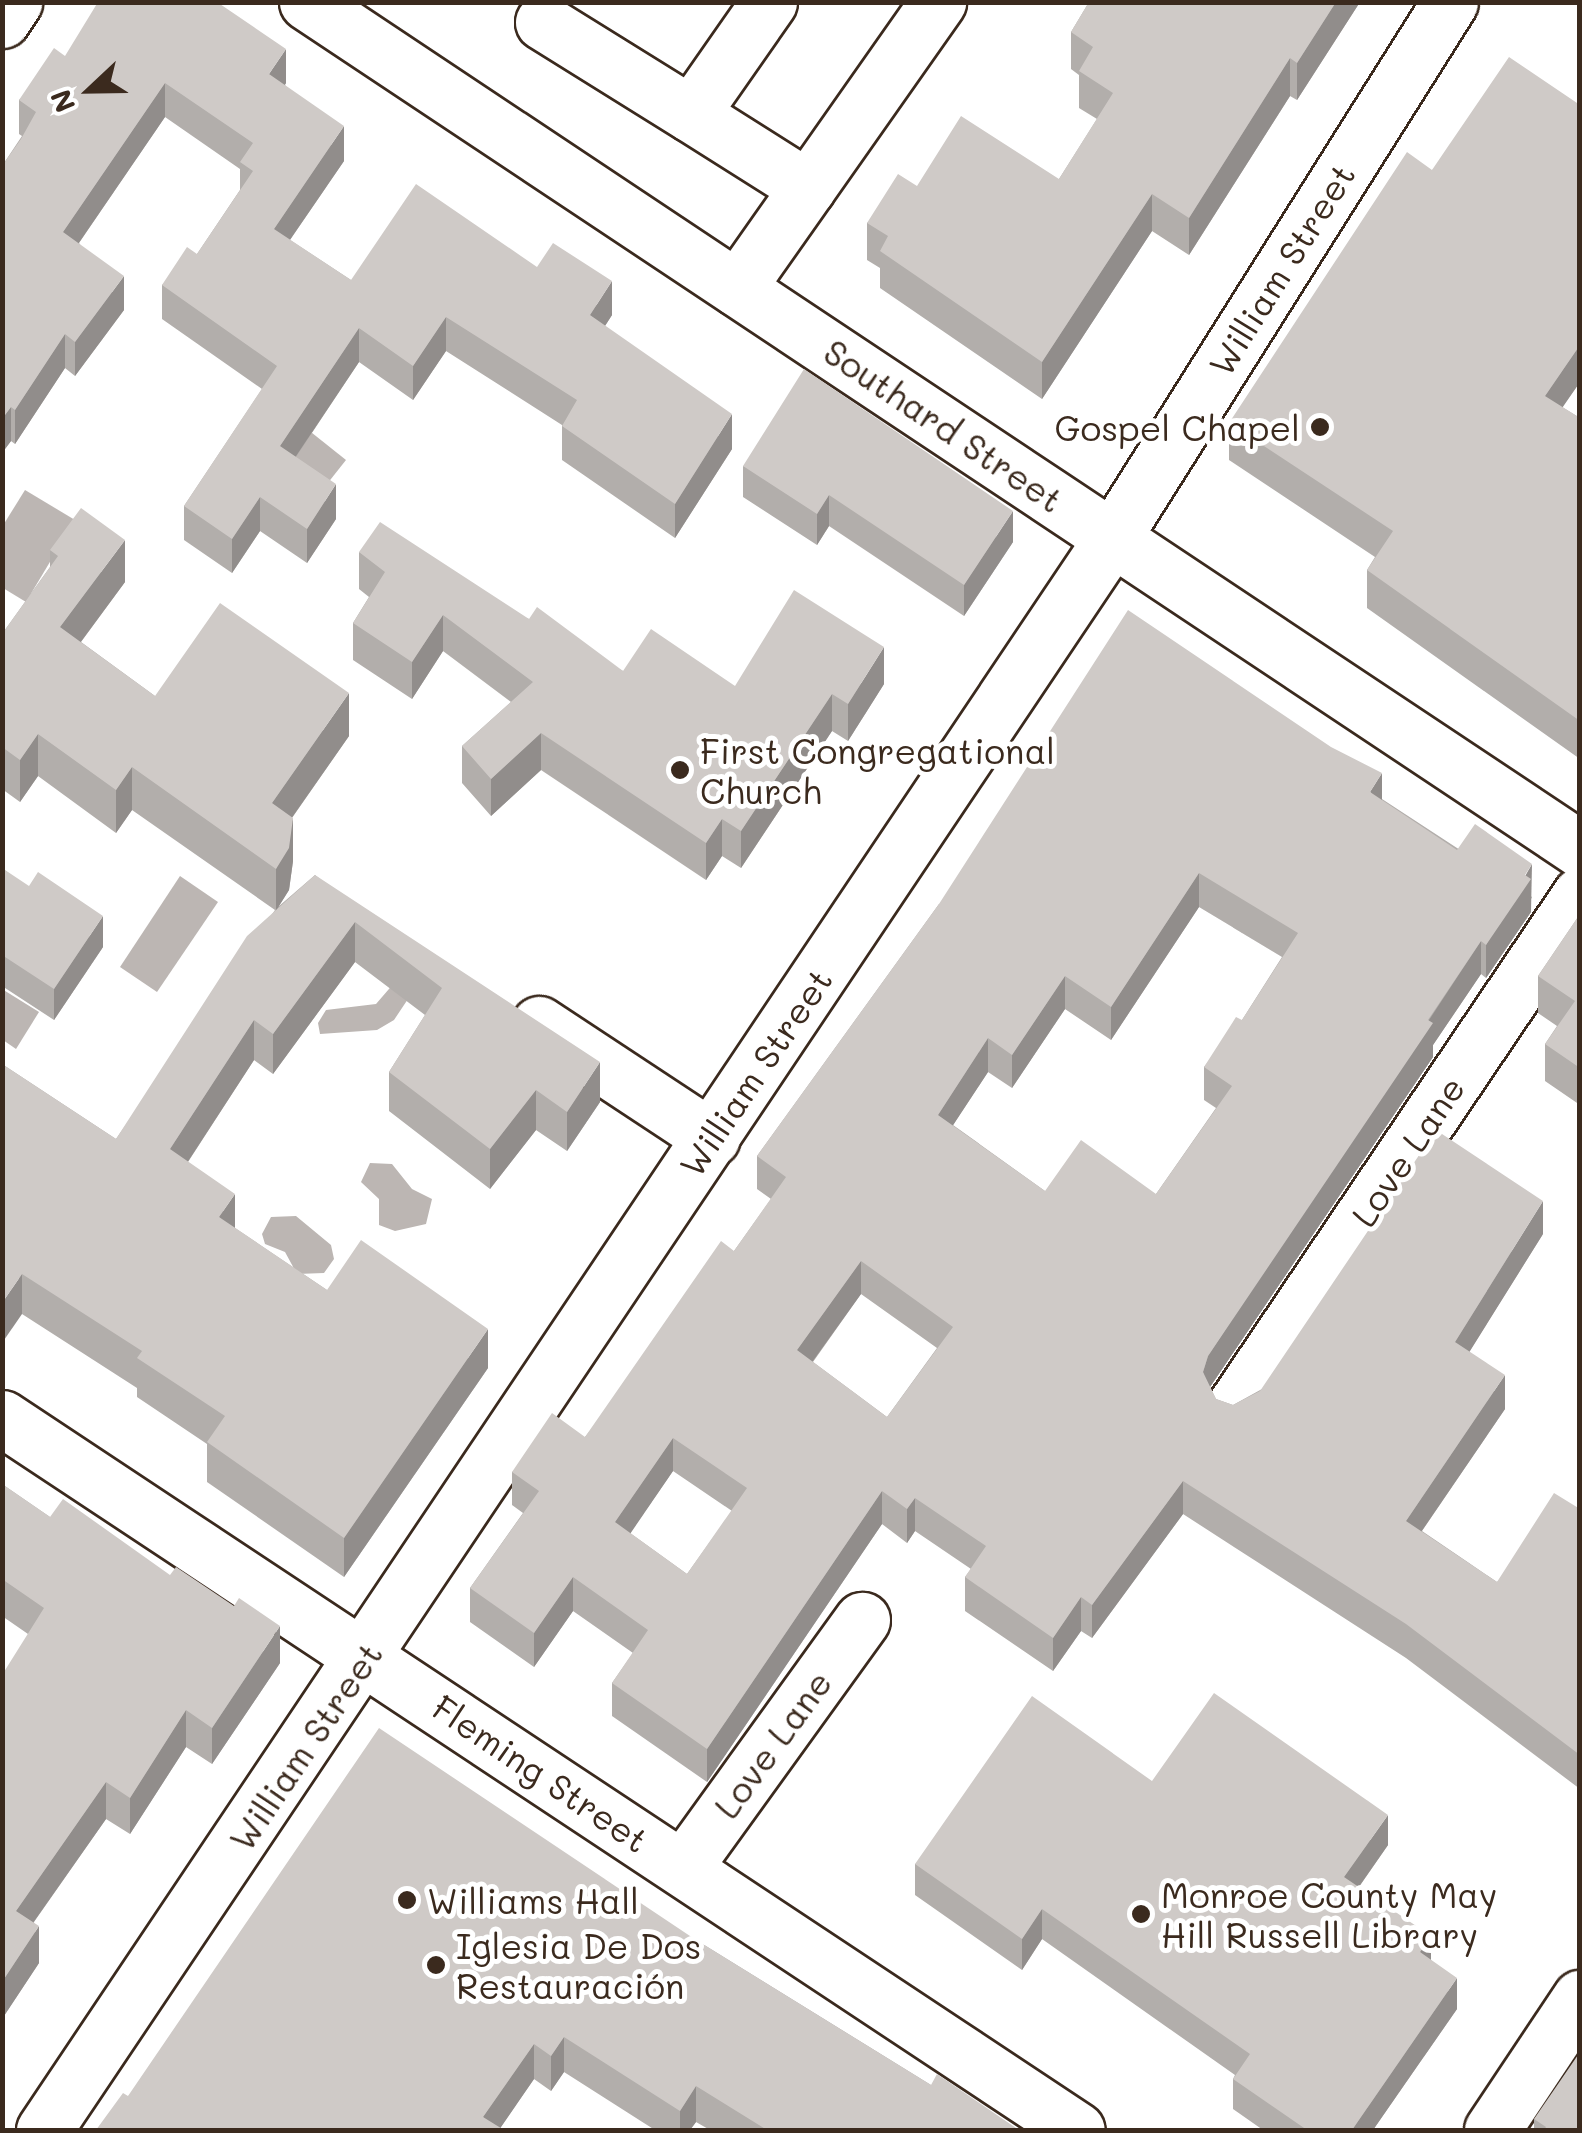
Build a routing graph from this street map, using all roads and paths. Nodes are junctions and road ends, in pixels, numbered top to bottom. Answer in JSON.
{"nodes":[{"id":1,"x":14,"y":2,"type":"edge"},
{"id":2,"x":307,"y":2,"type":"edge"},
{"id":3,"x":768,"y":2,"type":"edge"},
{"id":4,"x":938,"y":2,"type":"edge"},
{"id":5,"x":1450,"y":2,"type":"edge"},
{"id":6,"x":2,"y":20,"type":"edge"},
{"id":7,"x":544,"y":22,"type":"dead end"},
{"id":8,"x":691,"y":114,"type":"junction"},
{"id":9,"x":808,"y":188,"type":"junction"},
{"id":10,"x":736,"y":288,"type":"junction"},
{"id":11,"x":1112,"y":537,"type":"junction"},
{"id":12,"x":1580,"y":850,"type":"edge"},
{"id":13,"x":1580,"y":895,"type":"edge"},
{"id":14,"x":498,"y":997,"type":"edge"},
{"id":15,"x":712,"y":1138,"type":"junction"},
{"id":16,"x":1234,"y":1406,"type":"edge"},
{"id":17,"x":2,"y":1418,"type":"edge"},
{"id":18,"x":862,"y":1620,"type":"dead end"},
{"id":19,"x":366,"y":1657,"type":"junction"},
{"id":20,"x":683,"y":1868,"type":"junction"},
{"id":21,"x":1578,"y":2004,"type":"edge"},
{"id":22,"x":44,"y":2130,"type":"edge"},
{"id":23,"x":1077,"y":2130,"type":"edge"},
{"id":24,"x":1492,"y":2130,"type":"edge"}],
"edges":[{"from":1,"to":6,"type":"street"},
{"from":2,"to":10,"type":"street","name":"Southard Street"},
{"from":3,"to":8,"type":"street"},
{"from":4,"to":9,"type":"street"},
{"from":5,"to":11,"type":"street","name":"William Street"},
{"from":7,"to":8,"type":"street"},
{"from":8,"to":9,"type":"street"},
{"from":9,"to":10,"type":"street"},
{"from":10,"to":11,"type":"street","name":"Southard Street"},
{"from":11,"to":12,"type":"street","name":"Southard Street"},
{"from":11,"to":15,"type":"street","name":"William Street"},
{"from":13,"to":16,"type":"street","name":"Love Lane"},
{"from":14,"to":15,"type":"street"},
{"from":15,"to":19,"type":"street","name":"William Street"},
{"from":17,"to":19,"type":"street","name":"Fleming Street"},
{"from":18,"to":20,"type":"street","name":"Love Lane"},
{"from":19,"to":20,"type":"street","name":"Fleming Street"},
{"from":19,"to":22,"type":"street","name":"William Street"},
{"from":20,"to":23,"type":"street","name":"Fleming Street"},
{"from":21,"to":24,"type":"street"}]}
